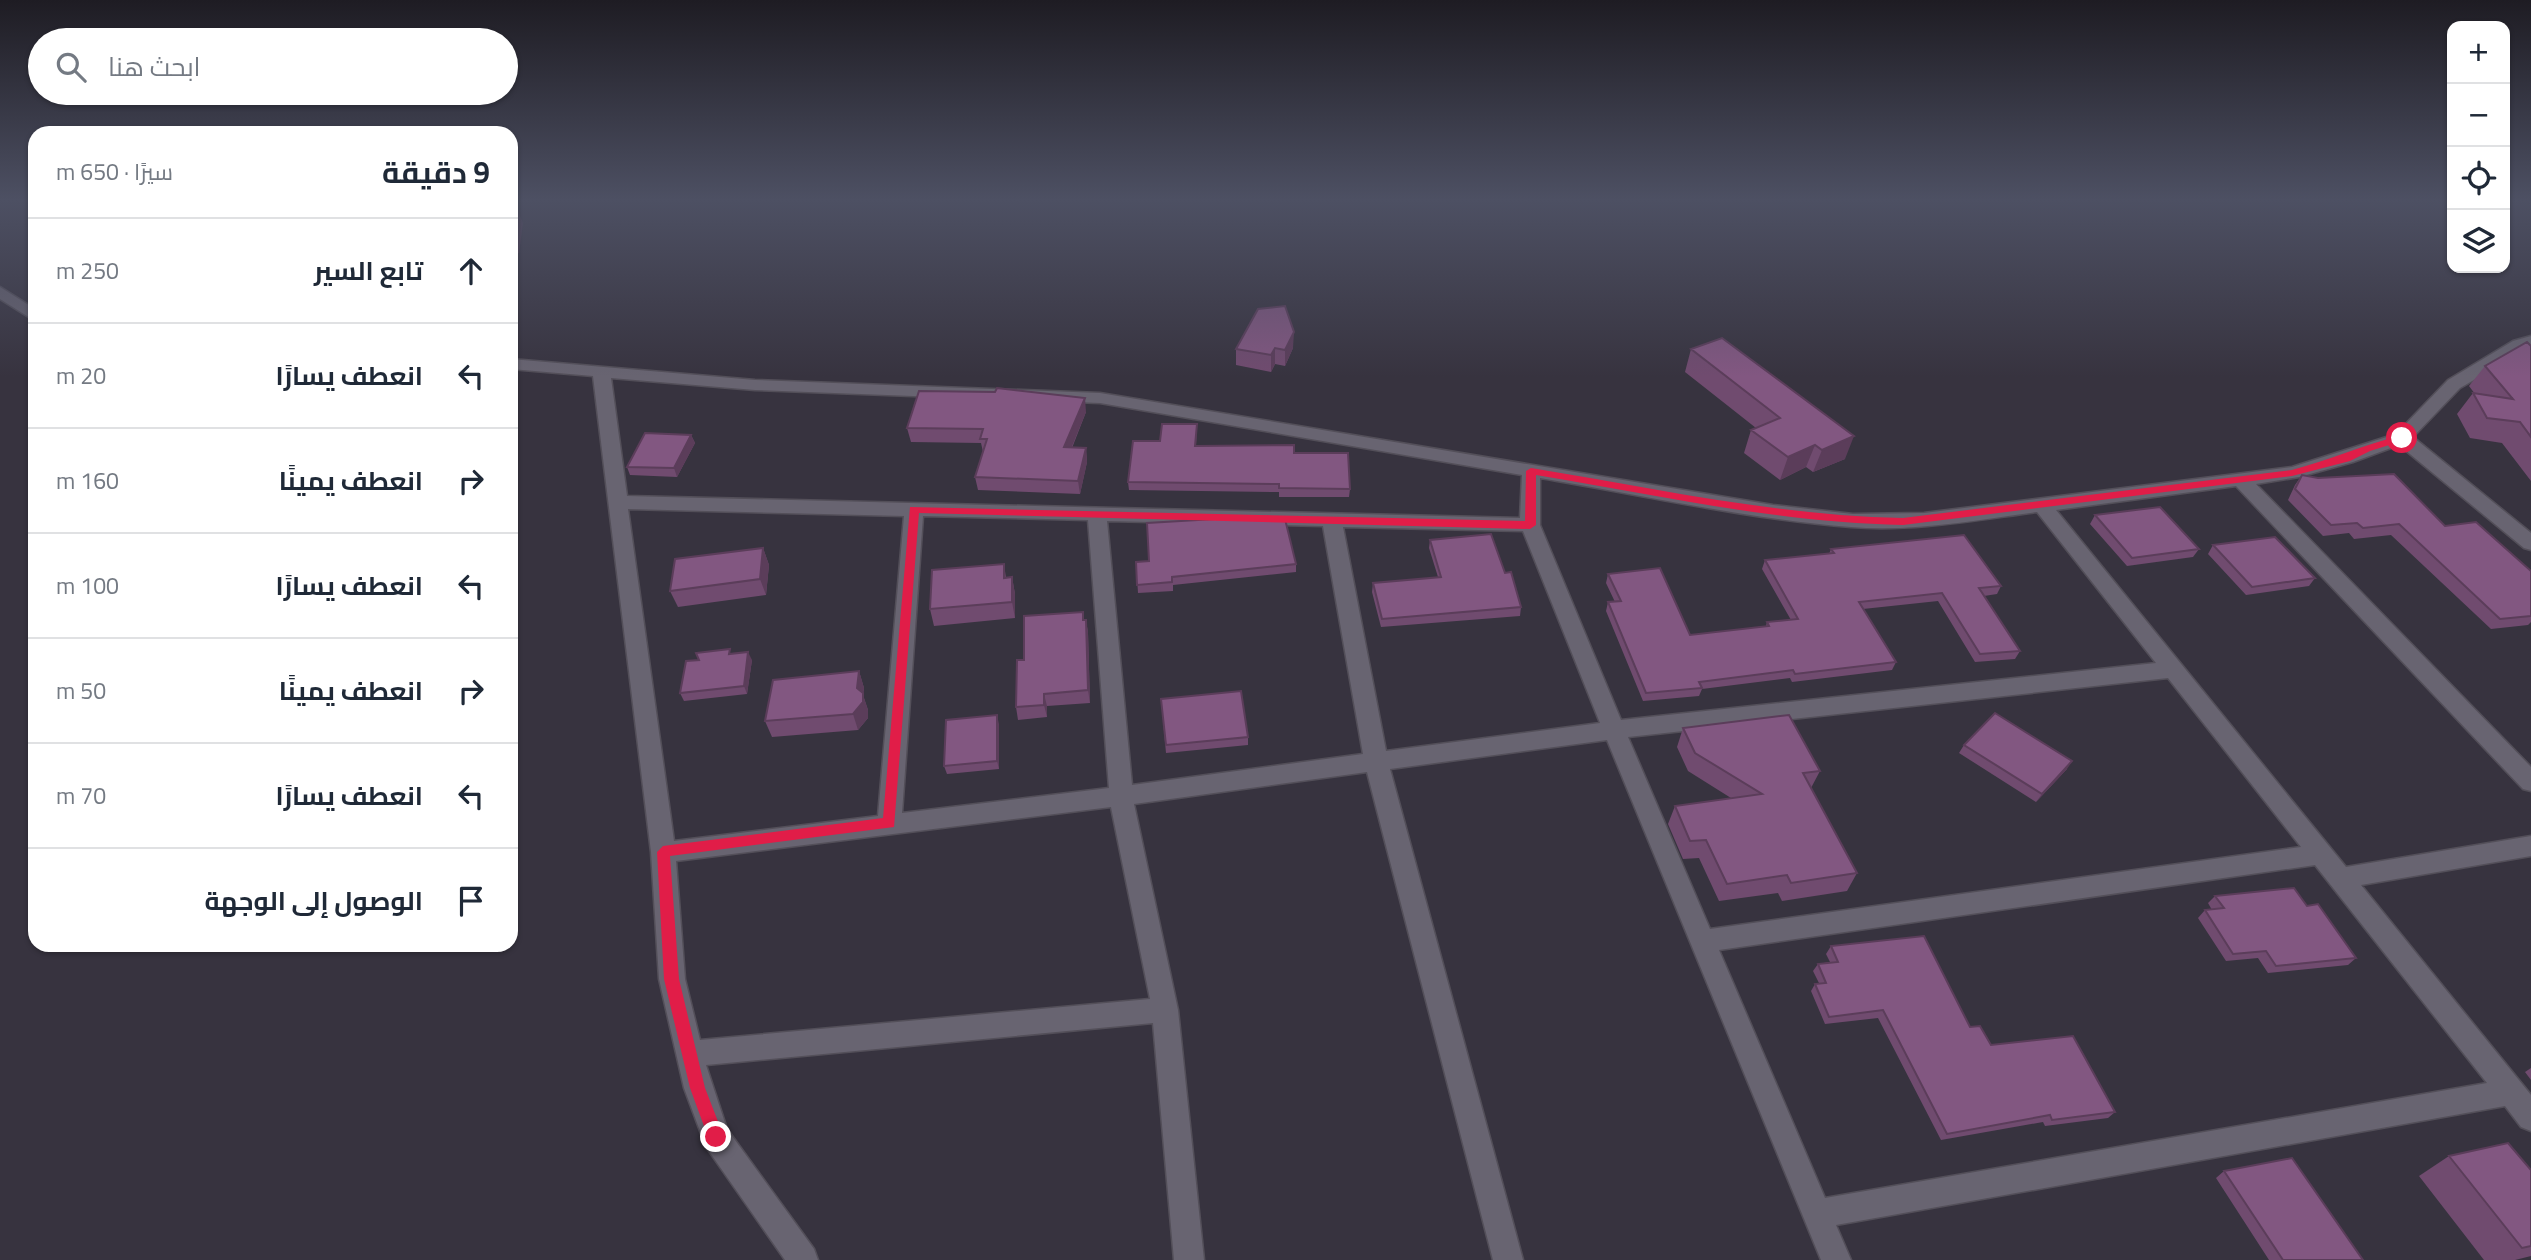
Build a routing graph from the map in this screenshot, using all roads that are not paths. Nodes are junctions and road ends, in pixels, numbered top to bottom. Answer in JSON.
{"nodes":[{"id":1,"x":0,"y":292,"type":"edge"},
{"id":2,"x":28,"y":311,"type":"edge"},
{"id":3,"x":2527,"y":348,"type":"edge"},
{"id":4,"x":518,"y":365,"type":"edge"},
{"id":5,"x":601,"y":371,"type":"junction"},
{"id":6,"x":2402,"y":438,"type":"junction"},
{"id":7,"x":1531,"y":471,"type":"junction"},
{"id":8,"x":2241,"y":480,"type":"junction"},
{"id":9,"x":618,"y":502,"type":"junction"},
{"id":10,"x":2043,"y":506,"type":"junction"},
{"id":11,"x":914,"y":510,"type":"junction"},
{"id":12,"x":1097,"y":516,"type":"junction"},
{"id":13,"x":1332,"y":520,"type":"junction"},
{"id":14,"x":1530,"y":525,"type":"junction"},
{"id":15,"x":2530,"y":541,"type":"edge"},
{"id":16,"x":2174,"y":669,"type":"junction"},
{"id":17,"x":1614,"y":730,"type":"junction"},
{"id":18,"x":1376,"y":761,"type":"junction"},
{"id":19,"x":2531,"y":782,"type":"edge"},
{"id":20,"x":1121,"y":796,"type":"junction"},
{"id":21,"x":889,"y":823,"type":"junction"},
{"id":22,"x":2531,"y":846,"type":"edge"},
{"id":23,"x":663,"y":852,"type":"junction"},
{"id":24,"x":2321,"y":854,"type":"junction"},
{"id":25,"x":2340,"y":878,"type":"junction"},
{"id":26,"x":1702,"y":941,"type":"junction"},
{"id":27,"x":1165,"y":1010,"type":"junction"},
{"id":28,"x":689,"y":1054,"type":"junction"},
{"id":29,"x":2510,"y":1092,"type":"junction"},
{"id":30,"x":2531,"y":1117,"type":"edge"},
{"id":31,"x":1817,"y":1214,"type":"junction"},
{"id":32,"x":803,"y":1260,"type":"edge"},
{"id":33,"x":1189,"y":1260,"type":"edge"},
{"id":34,"x":1508,"y":1260,"type":"edge"},
{"id":35,"x":1836,"y":1260,"type":"edge"}],
"edges":[{"from":1,"to":2,"type":"street"},
{"from":3,"to":6,"type":"street"},
{"from":4,"to":5,"type":"street"},
{"from":5,"to":7,"type":"street"},
{"from":5,"to":9,"type":"street"},
{"from":6,"to":8,"type":"street"},
{"from":6,"to":15,"type":"street"},
{"from":7,"to":10,"type":"street"},
{"from":7,"to":14,"type":"street"},
{"from":8,"to":10,"type":"street"},
{"from":8,"to":19,"type":"street"},
{"from":9,"to":11,"type":"street"},
{"from":9,"to":23,"type":"street"},
{"from":10,"to":16,"type":"street"},
{"from":11,"to":12,"type":"street"},
{"from":11,"to":21,"type":"street"},
{"from":12,"to":13,"type":"street"},
{"from":12,"to":20,"type":"street"},
{"from":13,"to":14,"type":"street"},
{"from":13,"to":18,"type":"street"},
{"from":14,"to":17,"type":"street"},
{"from":16,"to":17,"type":"street"},
{"from":16,"to":24,"type":"street"},
{"from":17,"to":18,"type":"street"},
{"from":17,"to":26,"type":"street"},
{"from":18,"to":20,"type":"street"},
{"from":18,"to":34,"type":"street"},
{"from":20,"to":21,"type":"street"},
{"from":20,"to":27,"type":"street"},
{"from":21,"to":23,"type":"street"},
{"from":22,"to":25,"type":"street"},
{"from":23,"to":28,"type":"street"},
{"from":24,"to":25,"type":"street"},
{"from":24,"to":26,"type":"street"},
{"from":25,"to":29,"type":"street"},
{"from":26,"to":31,"type":"street"},
{"from":27,"to":28,"type":"street"},
{"from":27,"to":33,"type":"street"},
{"from":28,"to":32,"type":"street"},
{"from":29,"to":30,"type":"street"},
{"from":29,"to":31,"type":"street"},
{"from":31,"to":35,"type":"street"}]}
